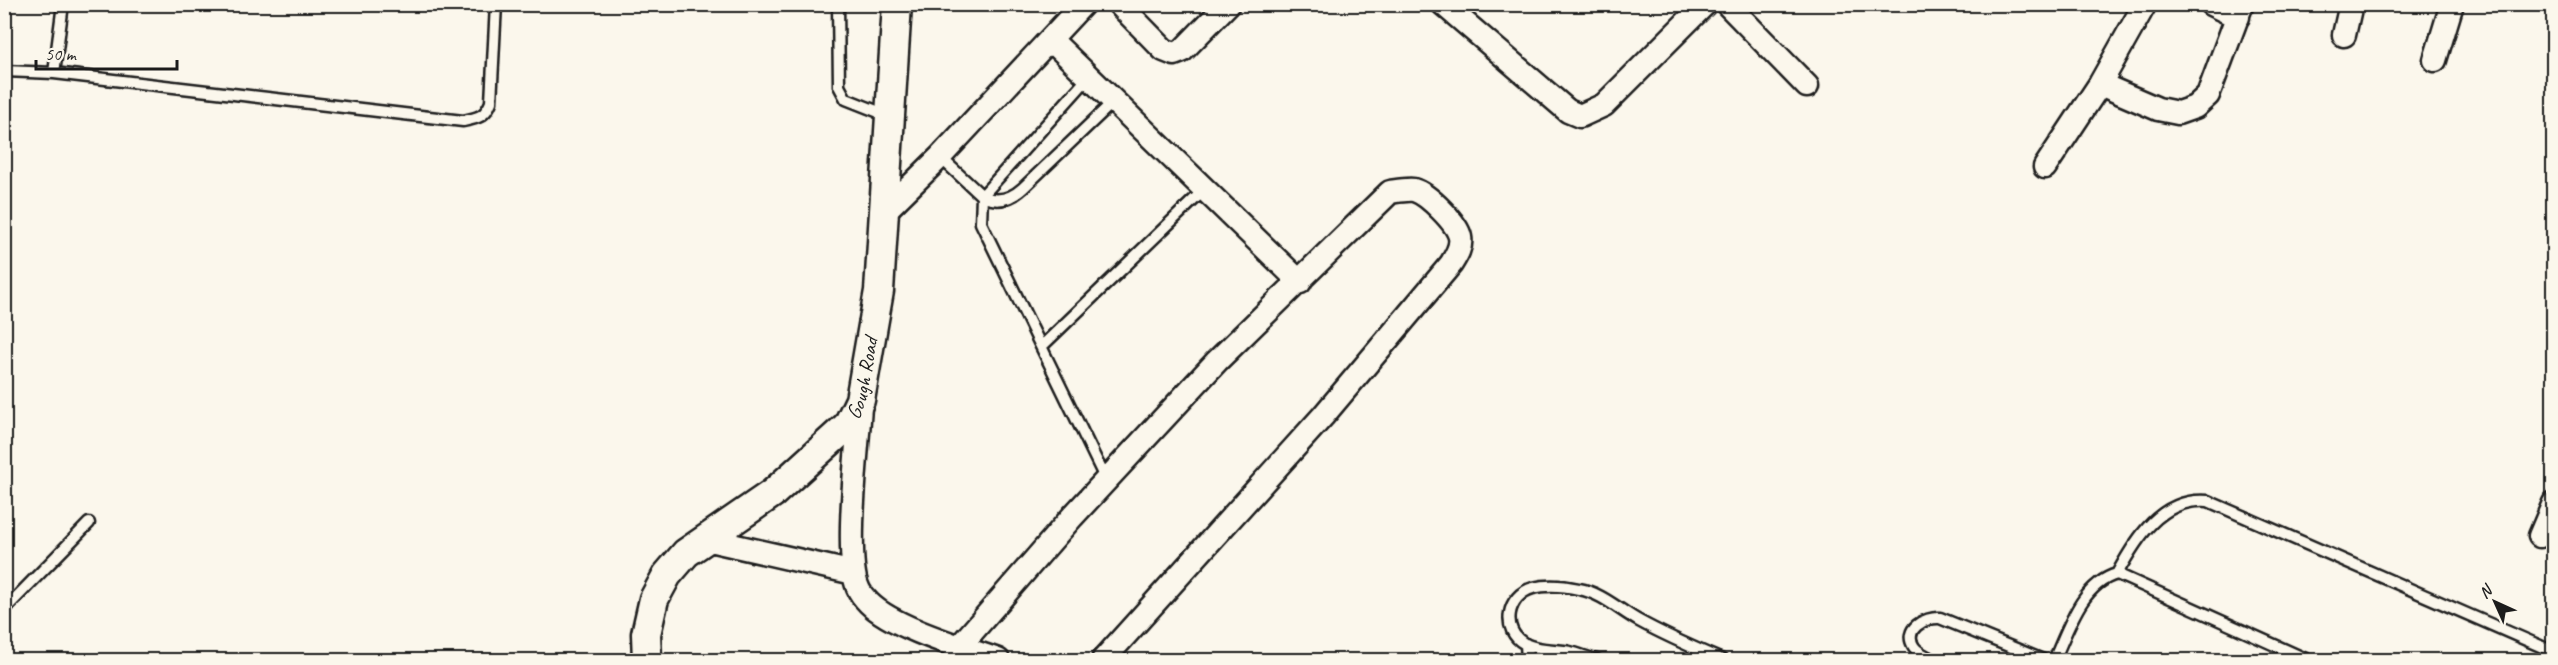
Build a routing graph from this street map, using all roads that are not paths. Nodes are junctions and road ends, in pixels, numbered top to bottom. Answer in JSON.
{"nodes":[{"id":1,"x":63,"y":4,"type":"edge"},
{"id":2,"x":496,"y":4,"type":"edge"},
{"id":3,"x":838,"y":4,"type":"edge"},
{"id":4,"x":897,"y":4,"type":"edge"},
{"id":5,"x":1083,"y":4,"type":"edge"},
{"id":6,"x":1119,"y":4,"type":"edge"},
{"id":7,"x":1228,"y":4,"type":"edge"},
{"id":8,"x":1705,"y":4,"type":"edge"},
{"id":9,"x":1727,"y":4,"type":"edge"},
{"id":10,"x":2145,"y":4,"type":"edge"},
{"id":11,"x":2211,"y":4,"type":"edge"},
{"id":12,"x":2350,"y":4,"type":"edge"},
{"id":13,"x":2452,"y":4,"type":"edge"},
{"id":14,"x":1448,"y":6,"type":"edge"},
{"id":15,"x":2240,"y":11,"type":"edge"},
{"id":16,"x":2344,"y":34,"type":"dead end"},
{"id":17,"x":1051,"y":40,"type":"junction"},
{"id":18,"x":2435,"y":60,"type":"dead end"},
{"id":19,"x":4,"y":71,"type":"edge"},
{"id":20,"x":54,"y":73,"type":"junction"},
{"id":21,"x":1088,"y":78,"type":"junction"},
{"id":22,"x":2100,"y":84,"type":"junction"},
{"id":23,"x":1807,"y":86,"type":"dead end"},
{"id":24,"x":1113,"y":102,"type":"junction"},
{"id":25,"x":889,"y":116,"type":"junction"},
{"id":26,"x":940,"y":157,"type":"junction"},
{"id":27,"x":2045,"y":167,"type":"dead end"},
{"id":28,"x":1204,"y":190,"type":"junction"},
{"id":29,"x":982,"y":196,"type":"junction"},
{"id":30,"x":885,"y":211,"type":"junction"},
{"id":31,"x":1300,"y":282,"type":"junction"},
{"id":32,"x":1042,"y":346,"type":"junction"},
{"id":33,"x":860,"y":400,"type":"junction"},
{"id":34,"x":1106,"y":480,"type":"junction"},
{"id":35,"x":2553,"y":503,"type":"edge"},
{"id":36,"x":89,"y":523,"type":"dead end"},
{"id":37,"x":2540,"y":536,"type":"dead end"},
{"id":38,"x":705,"y":539,"type":"junction"},
{"id":39,"x":854,"y":573,"type":"junction"},
{"id":40,"x":2116,"y":574,"type":"junction"},
{"id":41,"x":4,"y":610,"type":"edge"},
{"id":42,"x":1526,"y":644,"type":"junction"},
{"id":43,"x":959,"y":647,"type":"junction"},
{"id":44,"x":2553,"y":652,"type":"edge"},
{"id":45,"x":647,"y":660,"type":"edge"},
{"id":46,"x":998,"y":660,"type":"edge"},
{"id":47,"x":1103,"y":660,"type":"edge"},
{"id":48,"x":1527,"y":660,"type":"edge"},
{"id":49,"x":1597,"y":660,"type":"edge"},
{"id":50,"x":1722,"y":660,"type":"edge"},
{"id":51,"x":1935,"y":660,"type":"edge"},
{"id":52,"x":2043,"y":660,"type":"edge"},
{"id":53,"x":2054,"y":660,"type":"edge"},
{"id":54,"x":2308,"y":660,"type":"edge"}],
"edges":[{"from":1,"to":20,"type":"lane"},
{"from":2,"to":20,"type":"lane"},
{"from":3,"to":25,"type":"lane"},
{"from":4,"to":25,"type":"street","name":"Gough Road"},
{"from":5,"to":17,"type":"street"},
{"from":6,"to":7,"type":"street"},
{"from":8,"to":14,"type":"street"},
{"from":9,"to":23,"type":"street"},
{"from":10,"to":22,"type":"street"},
{"from":11,"to":15,"type":"street"},
{"from":12,"to":16,"type":"street"},
{"from":13,"to":18,"type":"street"},
{"from":15,"to":22,"type":"street"},
{"from":17,"to":21,"type":"street"},
{"from":17,"to":26,"type":"street"},
{"from":19,"to":20,"type":"lane"},
{"from":21,"to":24,"type":"street"},
{"from":21,"to":29,"type":"lane"},
{"from":22,"to":27,"type":"street"},
{"from":24,"to":28,"type":"street"},
{"from":24,"to":29,"type":"lane"},
{"from":25,"to":30,"type":"street","name":"Gough Road"},
{"from":26,"to":29,"type":"lane"},
{"from":26,"to":30,"type":"street"},
{"from":28,"to":31,"type":"street"},
{"from":28,"to":32,"type":"lane"},
{"from":29,"to":32,"type":"lane"},
{"from":30,"to":33,"type":"street","name":"Gough Road"},
{"from":31,"to":34,"type":"street"},
{"from":31,"to":47,"type":"street"},
{"from":32,"to":34,"type":"lane"},
{"from":33,"to":38,"type":"street","name":"Gough Road"},
{"from":33,"to":39,"type":"street"},
{"from":34,"to":43,"type":"street"},
{"from":35,"to":37,"type":"street"},
{"from":36,"to":41,"type":"lane"},
{"from":38,"to":39,"type":"street"},
{"from":38,"to":45,"type":"street","name":"Gough Road"},
{"from":39,"to":43,"type":"street"},
{"from":40,"to":44,"type":"lane"},
{"from":40,"to":53,"type":"lane"},
{"from":40,"to":54,"type":"lane"},
{"from":42,"to":48,"type":"lane"},
{"from":42,"to":49,"type":"lane"},
{"from":42,"to":50,"type":"lane"},
{"from":43,"to":46,"type":"street"},
{"from":51,"to":52,"type":"lane"}]}
